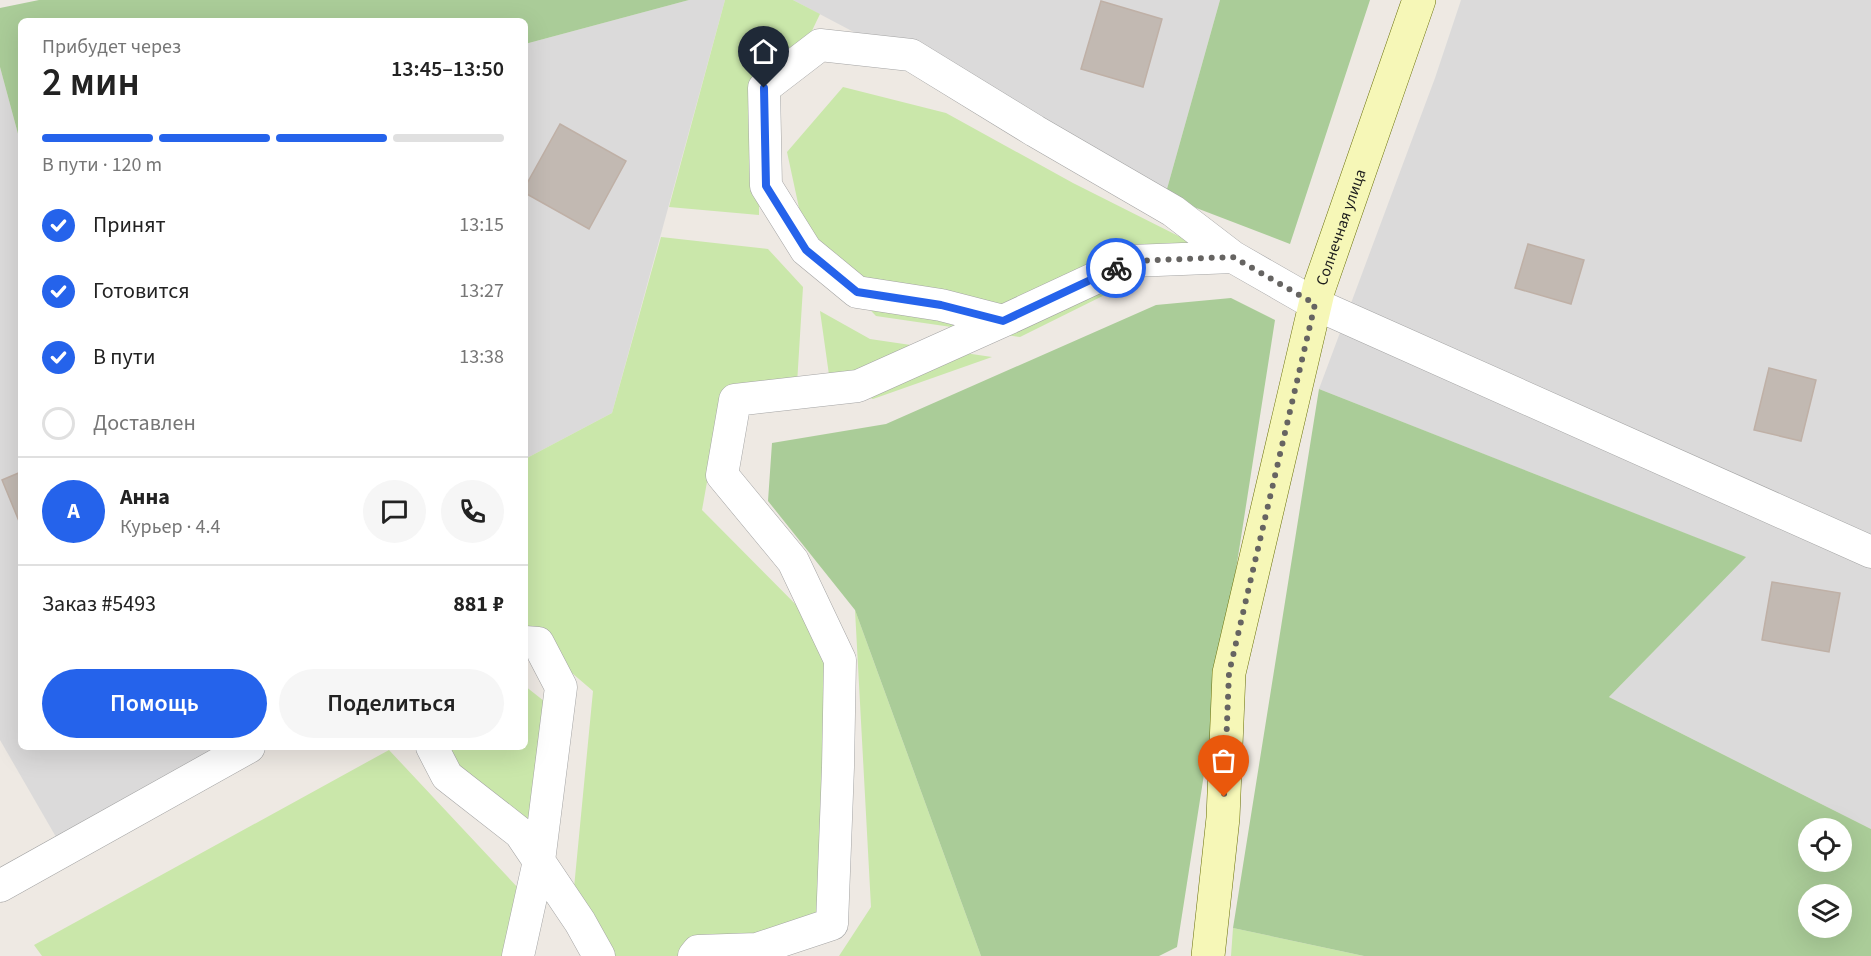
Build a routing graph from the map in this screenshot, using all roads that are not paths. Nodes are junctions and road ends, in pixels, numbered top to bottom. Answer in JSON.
{"nodes":[{"id":1,"x":1419,"y":0,"type":"edge"},
{"id":2,"x":1233,"y":257,"type":"junction"},
{"id":3,"x":1315,"y":304,"type":"junction"},
{"id":4,"x":1003,"y":321,"type":"junction"},
{"id":5,"x":1871,"y":552,"type":"edge"},
{"id":6,"x":528,"y":642,"type":"edge"},
{"id":7,"x":244,"y":750,"type":"edge"},
{"id":8,"x":434,"y":750,"type":"edge"},
{"id":9,"x":539,"y":861,"type":"junction"},
{"id":10,"x":0,"y":885,"type":"edge"},
{"id":11,"x":518,"y":956,"type":"edge"},
{"id":12,"x":599,"y":956,"type":"edge"},
{"id":13,"x":694,"y":956,"type":"edge"},
{"id":14,"x":1208,"y":956,"type":"edge"}],
"edges":[{"from":1,"to":3,"type":"street","name":"Солнечная улица"},
{"from":2,"to":3,"type":"street"},
{"from":2,"to":4,"type":"street"},
{"from":2,"to":4,"type":"street"},
{"from":3,"to":5,"type":"street"},
{"from":3,"to":14,"type":"street","name":"Солнечная улица"},
{"from":4,"to":13,"type":"street"},
{"from":6,"to":9,"type":"street"},
{"from":7,"to":10,"type":"street"},
{"from":8,"to":9,"type":"street"},
{"from":9,"to":11,"type":"street"},
{"from":9,"to":12,"type":"street"}]}
